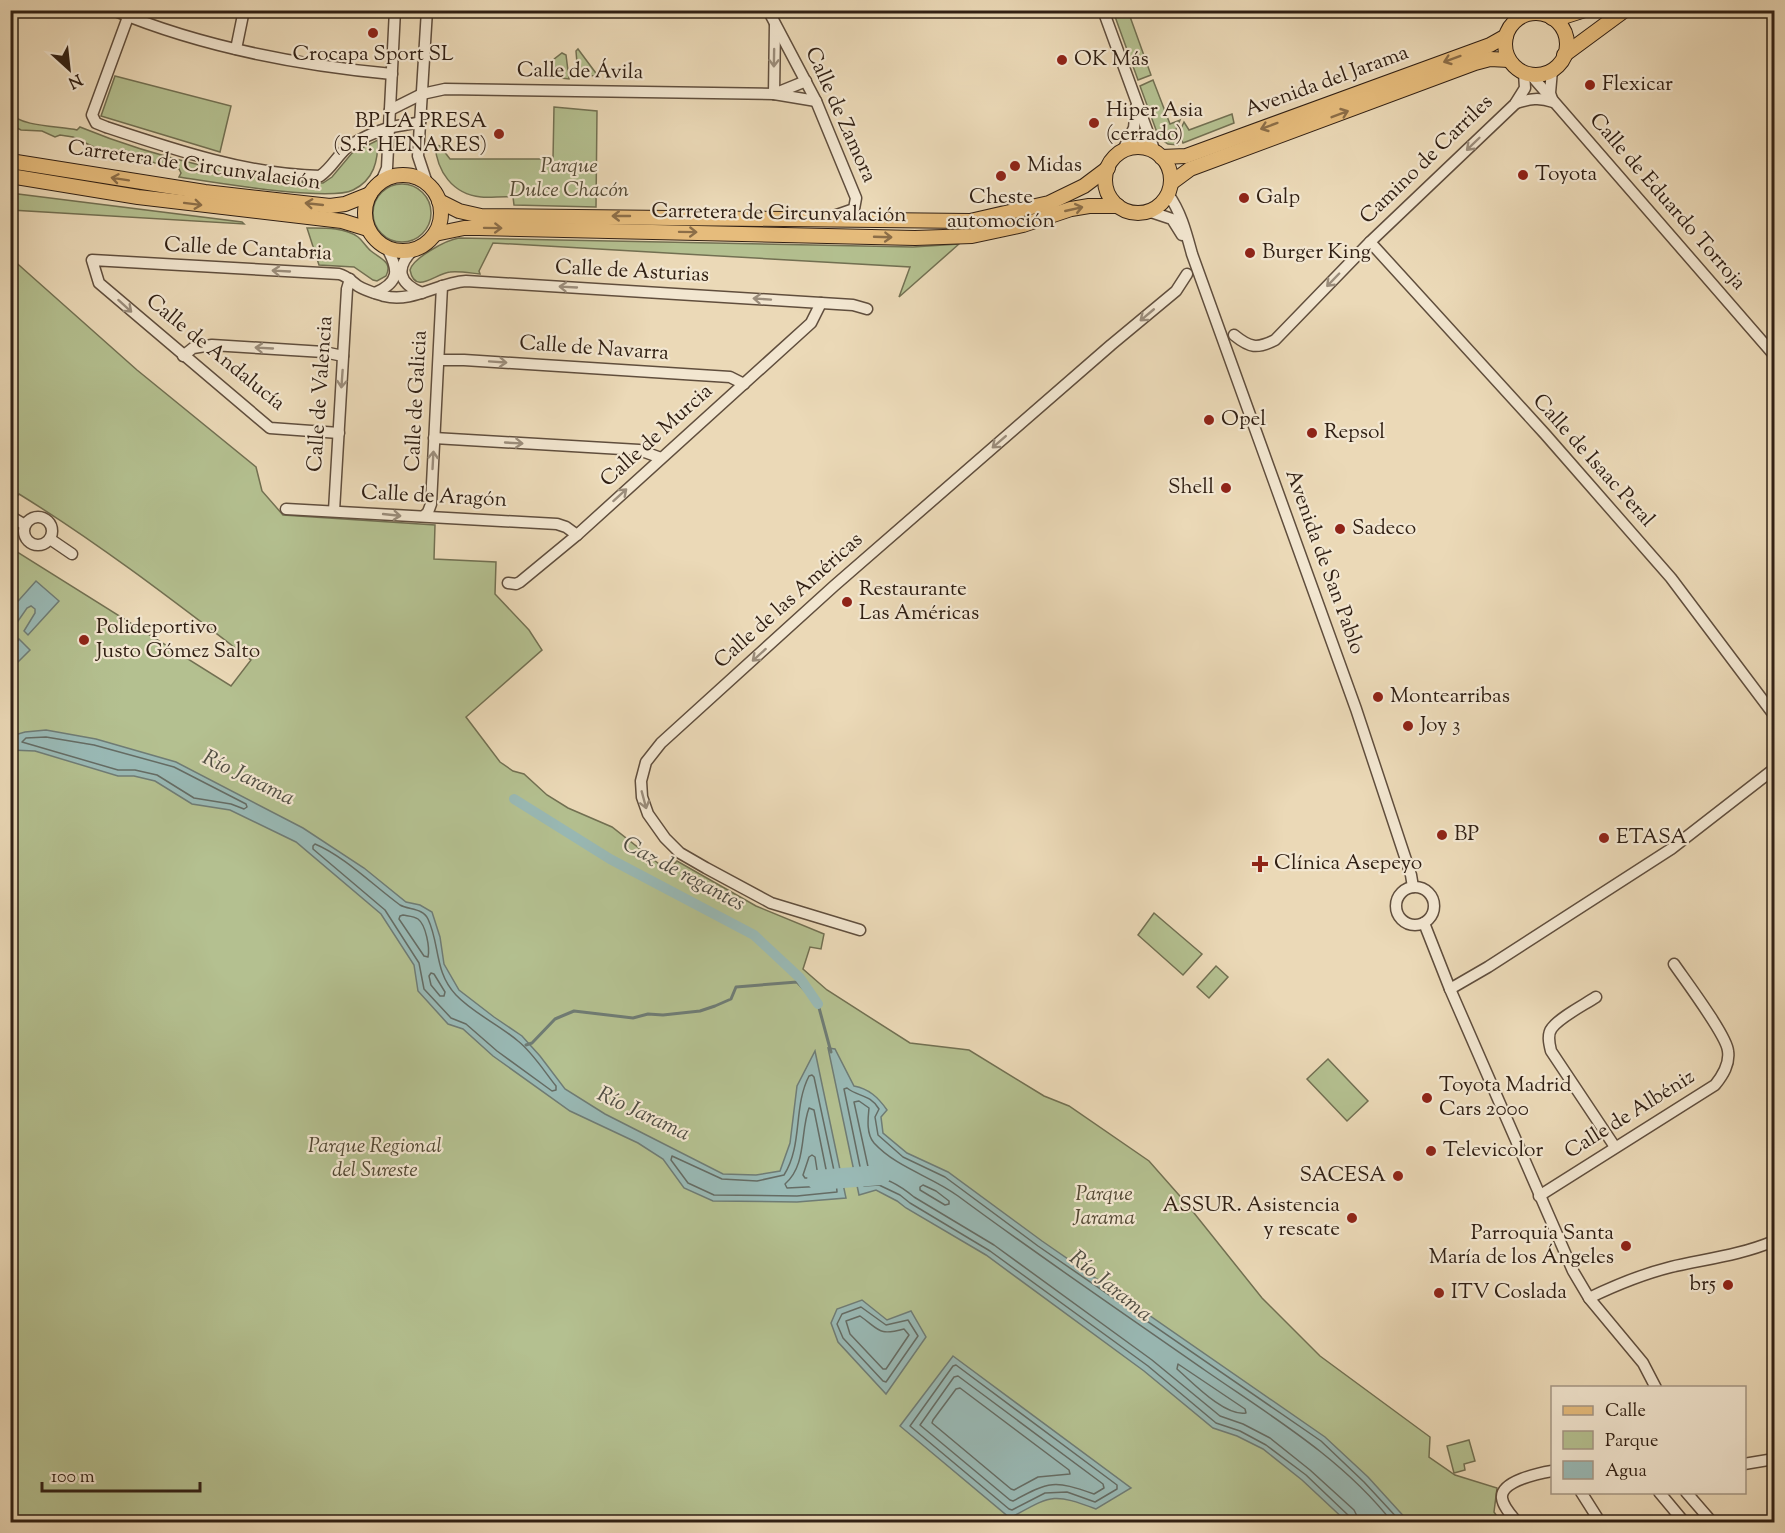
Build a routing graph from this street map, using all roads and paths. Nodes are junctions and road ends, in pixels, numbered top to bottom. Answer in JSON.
{"nodes":[{"id":1,"x":113,"y":10,"type":"edge"},
{"id":2,"x":244,"y":10,"type":"edge"},
{"id":3,"x":395,"y":10,"type":"edge"},
{"id":4,"x":428,"y":10,"type":"edge"},
{"id":5,"x":768,"y":10,"type":"edge"},
{"id":6,"x":1103,"y":10,"type":"edge"},
{"id":7,"x":1585,"y":10,"type":"edge"},
{"id":8,"x":1625,"y":10,"type":"edge"},
{"id":9,"x":1768,"y":10,"type":"edge"},
{"id":10,"x":1534,"y":12,"type":"edge"},
{"id":11,"x":1517,"y":15,"type":"edge"},
{"id":12,"x":128,"y":17,"type":"junction"},
{"id":13,"x":1774,"y":17,"type":"edge"},
{"id":14,"x":1552,"y":18,"type":"junction"},
{"id":15,"x":775,"y":22,"type":"junction"},
{"id":16,"x":1506,"y":36,"type":"junction"},
{"id":17,"x":236,"y":49,"type":"junction"},
{"id":18,"x":1564,"y":55,"type":"junction"},
{"id":19,"x":1509,"y":60,"type":"junction"},
{"id":20,"x":1552,"y":70,"type":"junction"},
{"id":21,"x":1527,"y":73,"type":"junction"},
{"id":22,"x":392,"y":74,"type":"junction"},
{"id":23,"x":806,"y":81,"type":"junction"},
{"id":24,"x":422,"y":94,"type":"junction"},
{"id":25,"x":774,"y":94,"type":"junction"},
{"id":26,"x":816,"y":101,"type":"junction"},
{"id":27,"x":1136,"y":101,"type":"junction"},
{"id":28,"x":1553,"y":102,"type":"junction"},
{"id":29,"x":1515,"y":104,"type":"junction"},
{"id":30,"x":390,"y":111,"type":"junction"},
{"id":31,"x":420,"y":122,"type":"junction"},
{"id":32,"x":389,"y":128,"type":"junction"},
{"id":33,"x":1122,"y":152,"type":"junction"},
{"id":34,"x":1158,"y":154,"type":"junction"},
{"id":35,"x":10,"y":161,"type":"edge"},
{"id":36,"x":1108,"y":168,"type":"junction"},
{"id":37,"x":10,"y":176,"type":"edge"},
{"id":38,"x":381,"y":182,"type":"junction"},
{"id":39,"x":427,"y":183,"type":"junction"},
{"id":40,"x":1169,"y":189,"type":"junction"},
{"id":41,"x":370,"y":194,"type":"junction"},
{"id":42,"x":439,"y":201,"type":"junction"},
{"id":43,"x":1118,"y":206,"type":"junction"},
{"id":44,"x":1148,"y":211,"type":"junction"},
{"id":45,"x":825,"y":219,"type":"junction"},
{"id":46,"x":368,"y":229,"type":"junction"},
{"id":47,"x":435,"y":234,"type":"junction"},
{"id":48,"x":1370,"y":242,"type":"junction"},
{"id":49,"x":387,"y":248,"type":"junction"},
{"id":50,"x":413,"y":250,"type":"junction"},
{"id":51,"x":1192,"y":254,"type":"junction"},
{"id":52,"x":92,"y":260,"type":"joint"},
{"id":53,"x":1187,"y":274,"type":"dead end"},
{"id":54,"x":350,"y":279,"type":"junction"},
{"id":55,"x":442,"y":286,"type":"junction"},
{"id":56,"x":375,"y":293,"type":"junction"},
{"id":57,"x":422,"y":293,"type":"junction"},
{"id":58,"x":396,"y":298,"type":"joint"},
{"id":59,"x":821,"y":303,"type":"junction"},
{"id":60,"x":867,"y":309,"type":"dead end"},
{"id":61,"x":1234,"y":335,"type":"dead end"},
{"id":62,"x":1774,"y":355,"type":"edge"},
{"id":63,"x":183,"y":356,"type":"junction"},
{"id":64,"x":343,"y":356,"type":"junction"},
{"id":65,"x":440,"y":360,"type":"junction"},
{"id":66,"x":744,"y":384,"type":"junction"},
{"id":67,"x":339,"y":433,"type":"junction"},
{"id":68,"x":434,"y":438,"type":"junction"},
{"id":69,"x":661,"y":458,"type":"junction"},
{"id":70,"x":285,"y":509,"type":"dead end"},
{"id":71,"x":334,"y":511,"type":"junction"},
{"id":72,"x":10,"y":516,"type":"edge"},
{"id":73,"x":424,"y":516,"type":"junction"},
{"id":74,"x":25,"y":525,"type":"junction"},
{"id":75,"x":577,"y":535,"type":"junction"},
{"id":76,"x":50,"y":539,"type":"junction"},
{"id":77,"x":72,"y":554,"type":"dead end"},
{"id":78,"x":508,"y":583,"type":"dead end"},
{"id":79,"x":1774,"y":715,"type":"edge"},
{"id":80,"x":1774,"y":769,"type":"edge"},
{"id":81,"x":1413,"y":887,"type":"junction"},
{"id":82,"x":1424,"y":923,"type":"junction"},
{"id":83,"x":860,"y":930,"type":"dead end"},
{"id":84,"x":1674,"y":964,"type":"dead end"},
{"id":85,"x":1450,"y":989,"type":"junction"},
{"id":86,"x":1596,"y":997,"type":"dead end"},
{"id":87,"x":1615,"y":1147,"type":"junction"},
{"id":88,"x":1539,"y":1196,"type":"junction"},
{"id":89,"x":1774,"y":1241,"type":"edge"},
{"id":90,"x":1589,"y":1298,"type":"junction"},
{"id":91,"x":1655,"y":1386,"type":"edge"},
{"id":92,"x":1774,"y":1459,"type":"edge"},
{"id":93,"x":1748,"y":1462,"type":"edge"},
{"id":94,"x":1551,"y":1471,"type":"edge"},
{"id":95,"x":1582,"y":1494,"type":"edge"},
{"id":96,"x":1661,"y":1494,"type":"edge"},
{"id":97,"x":1688,"y":1494,"type":"edge"},
{"id":98,"x":1696,"y":1494,"type":"edge"},
{"id":99,"x":1703,"y":1512,"type":"junction"},
{"id":100,"x":1517,"y":1522,"type":"edge"},
{"id":101,"x":1600,"y":1522,"type":"edge"},
{"id":102,"x":1684,"y":1522,"type":"edge"},
{"id":103,"x":1712,"y":1522,"type":"edge"}],
"edges":[{"from":1,"to":12,"type":"street"},
{"from":2,"to":17,"type":"street"},
{"from":3,"to":22,"type":"street"},
{"from":4,"to":24,"type":"street"},
{"from":5,"to":15,"type":"street","name":"Calle de Zamora"},
{"from":6,"to":27,"type":"street"},
{"from":7,"to":14,"type":"main road"},
{"from":8,"to":18,"type":"main road"},
{"from":9,"to":13,"type":"street"},
{"from":10,"to":11,"type":"main road"},
{"from":10,"to":14,"type":"main road"},
{"from":11,"to":16,"type":"main road"},
{"from":12,"to":17,"type":"street"},
{"from":12,"to":32,"type":"street"},
{"from":14,"to":18,"type":"main road"},
{"from":15,"to":23,"type":"street","name":"Calle de Zamora"},
{"from":15,"to":25,"type":"street","one_way":true},
{"from":16,"to":19,"type":"main road"},
{"from":16,"to":34,"type":"main road","name":"Avenida del Jarama","one_way":true},
{"from":17,"to":22,"type":"street"},
{"from":18,"to":20,"type":"main road"},
{"from":19,"to":21,"type":"main road"},
{"from":40,"to":19,"type":"main road","name":"Avenida del Jarama","one_way":true},
{"from":20,"to":21,"type":"main road"},
{"from":20,"to":28,"type":"street"},
{"from":21,"to":28,"type":"street","name":"Calle de Eduardo Torroja"},
{"from":21,"to":29,"type":"street","name":"Camino de Carriles"},
{"from":22,"to":30,"type":"street"},
{"from":23,"to":25,"type":"street","name":"Calle de Ávila"},
{"from":23,"to":26,"type":"street","name":"Calle de Zamora"},
{"from":24,"to":25,"type":"street","name":"Calle de Ávila"},
{"from":24,"to":30,"type":"street","name":"Calle de Ávila"},
{"from":24,"to":31,"type":"street"},
{"from":25,"to":26,"type":"street","name":"Calle de Ávila"},
{"from":26,"to":45,"type":"street","name":"Calle de Zamora"},
{"from":27,"to":33,"type":"street"},
{"from":27,"to":34,"type":"street"},
{"from":28,"to":29,"type":"street"},
{"from":28,"to":62,"type":"street","name":"Calle de Eduardo Torroja"},
{"from":29,"to":48,"type":"street","name":"Camino de Carriles","one_way":true},
{"from":30,"to":32,"type":"street"},
{"from":31,"to":32,"type":"street"},
{"from":31,"to":39,"type":"street"},
{"from":32,"to":38,"type":"street"},
{"from":33,"to":34,"type":"main road"},
{"from":33,"to":36,"type":"main road"},
{"from":34,"to":40,"type":"main road"},
{"from":41,"to":35,"type":"main road","name":"Carretera de Circunvalación","one_way":true},
{"from":36,"to":43,"type":"main road"},
{"from":36,"to":45,"type":"main road","name":"Carretera de Circunvalación"},
{"from":37,"to":46,"type":"main road","name":"Carretera de Circunvalación","one_way":true},
{"from":38,"to":39,"type":"main road"},
{"from":38,"to":41,"type":"main road"},
{"from":39,"to":42,"type":"main road"},
{"from":40,"to":44,"type":"main road"},
{"from":40,"to":51,"type":"street","name":"Avenida de San Pablo"},
{"from":41,"to":46,"type":"main road"},
{"from":45,"to":42,"type":"main road","name":"Carretera de Circunvalación","one_way":true},
{"from":42,"to":47,"type":"main road"},
{"from":43,"to":44,"type":"main road"},
{"from":47,"to":43,"type":"main road","name":"Carretera de Circunvalación","one_way":true},
{"from":44,"to":51,"type":"street","name":"Avenida de San Pablo"},
{"from":46,"to":49,"type":"main road"},
{"from":47,"to":50,"type":"main road"},
{"from":48,"to":61,"type":"street","name":"Camino de Carriles","one_way":true},
{"from":48,"to":79,"type":"street","name":"Calle de Isaac Peral"},
{"from":49,"to":50,"type":"main road"},
{"from":49,"to":56,"type":"street"},
{"from":50,"to":57,"type":"street"},
{"from":51,"to":81,"type":"street","name":"Avenida de San Pablo"},
{"from":54,"to":52,"type":"street","name":"Calle de Cantabria","one_way":true},
{"from":52,"to":63,"type":"street","name":"Calle de Andalucía","one_way":true},
{"from":53,"to":83,"type":"street","name":"Calle de las Américas","one_way":true},
{"from":54,"to":56,"type":"street","name":"Calle de Cantabria"},
{"from":54,"to":64,"type":"street","name":"Calle de Valencia"},
{"from":55,"to":57,"type":"street","name":"Calle de Asturias"},
{"from":59,"to":55,"type":"street","name":"Calle de Asturias","one_way":true},
{"from":55,"to":65,"type":"street","name":"Calle de Galicia"},
{"from":56,"to":58,"type":"street","name":"Calle de Cantabria"},
{"from":57,"to":58,"type":"street","name":"Calle de Asturias"},
{"from":59,"to":60,"type":"street","name":"Calle de Asturias"},
{"from":59,"to":66,"type":"street","name":"Calle de Murcia"},
{"from":64,"to":63,"type":"street","one_way":true},
{"from":63,"to":67,"type":"street","name":"Calle de Andalucía"},
{"from":64,"to":67,"type":"street","name":"Calle de Valencia","one_way":true},
{"from":65,"to":66,"type":"street","name":"Calle de Navarra","one_way":true},
{"from":65,"to":68,"type":"street","name":"Calle de Galicia"},
{"from":66,"to":69,"type":"street","name":"Calle de Murcia"},
{"from":67,"to":71,"type":"street","name":"Calle de Valencia"},
{"from":68,"to":69,"type":"street","one_way":true},
{"from":73,"to":68,"type":"street","name":"Calle de Galicia","one_way":true},
{"from":75,"to":69,"type":"street","name":"Calle de Murcia","one_way":true},
{"from":70,"to":71,"type":"street","name":"Calle de Aragón"},
{"from":71,"to":73,"type":"street","name":"Calle de Aragón","one_way":true},
{"from":72,"to":74,"type":"street"},
{"from":73,"to":75,"type":"street","name":"Calle de Aragón"},
{"from":74,"to":76,"type":"street"},
{"from":74,"to":76,"type":"street"},
{"from":75,"to":78,"type":"street","name":"Calle de Murcia"},
{"from":76,"to":77,"type":"street"},
{"from":80,"to":85,"type":"street"},
{"from":81,"to":82,"type":"street"},
{"from":81,"to":82,"type":"street"},
{"from":82,"to":85,"type":"street"},
{"from":84,"to":87,"type":"street","name":"Calle de Albéniz"},
{"from":85,"to":88,"type":"street"},
{"from":86,"to":87,"type":"street"},
{"from":87,"to":88,"type":"street","name":"Calle de Albéniz"},
{"from":88,"to":90,"type":"street"},
{"from":89,"to":90,"type":"street"},
{"from":90,"to":91,"type":"street"},
{"from":92,"to":93,"type":"street"},
{"from":94,"to":100,"type":"street"},
{"from":95,"to":101,"type":"street"},
{"from":96,"to":102,"type":"street"},
{"from":97,"to":99,"type":"street"},
{"from":98,"to":99,"type":"street"},
{"from":99,"to":103,"type":"street"}]}
